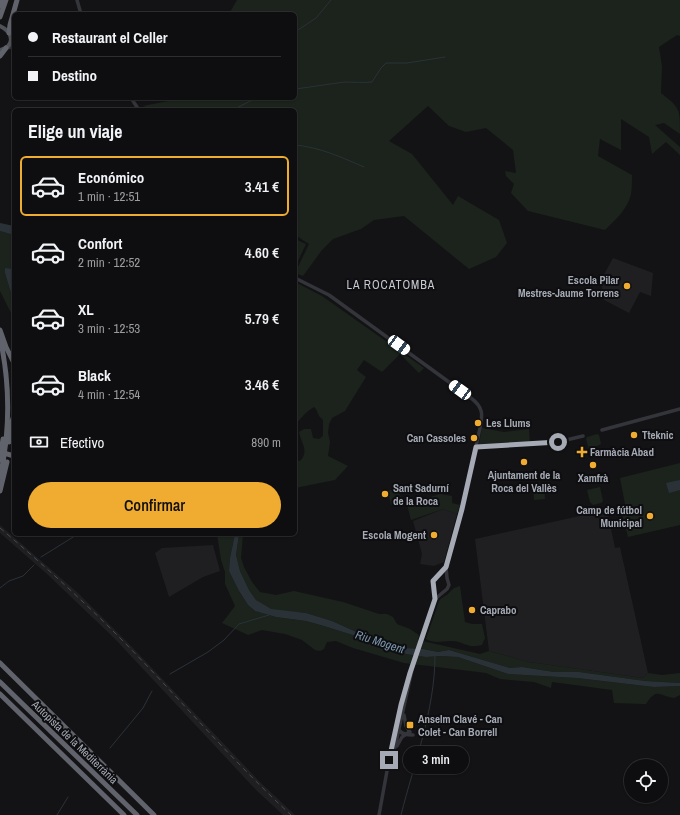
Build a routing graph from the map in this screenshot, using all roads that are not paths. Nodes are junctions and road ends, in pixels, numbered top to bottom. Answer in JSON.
{"nodes":[{"id":1,"x":2,"y":0,"type":"edge"},
{"id":2,"x":6,"y":0,"type":"edge"},
{"id":3,"x":17,"y":0,"type":"edge"},
{"id":4,"x":77,"y":0,"type":"edge"},
{"id":5,"x":0,"y":6,"type":"edge"},
{"id":6,"x":14,"y":12,"type":"edge"},
{"id":7,"x":80,"y":12,"type":"edge"},
{"id":8,"x":0,"y":17,"type":"edge"},
{"id":9,"x":12,"y":18,"type":"edge"},
{"id":10,"x":0,"y":26,"type":"edge"},
{"id":11,"x":10,"y":34,"type":"junction"},
{"id":12,"x":12,"y":37,"type":"edge"},
{"id":13,"x":4,"y":49,"type":"edge"},
{"id":14,"x":0,"y":56,"type":"edge"},
{"id":15,"x":297,"y":279,"type":"edge"},
{"id":16,"x":0,"y":330,"type":"edge"},
{"id":17,"x":0,"y":338,"type":"edge"},
{"id":18,"x":0,"y":354,"type":"edge"},
{"id":19,"x":12,"y":359,"type":"edge"},
{"id":20,"x":680,"y":409,"type":"edge"},
{"id":21,"x":12,"y":422,"type":"edge"},
{"id":22,"x":602,"y":430,"type":"dead end"},
{"id":23,"x":583,"y":436,"type":"dead end"},
{"id":24,"x":476,"y":447,"type":"junction"},
{"id":25,"x":0,"y":452,"type":"edge"},
{"id":26,"x":0,"y":455,"type":"edge"},
{"id":27,"x":12,"y":455,"type":"edge"},
{"id":28,"x":12,"y":458,"type":"edge"},
{"id":29,"x":0,"y":460,"type":"edge"},
{"id":30,"x":0,"y":478,"type":"edge"},
{"id":31,"x":0,"y":491,"type":"edge"},
{"id":32,"x":446,"y":567,"type":"junction"},
{"id":33,"x":439,"y":576,"type":"junction"},
{"id":34,"x":447,"y":578,"type":"junction"},
{"id":35,"x":434,"y":589,"type":"junction"},
{"id":36,"x":444,"y":592,"type":"junction"},
{"id":37,"x":435,"y":599,"type":"junction"},
{"id":38,"x":0,"y":663,"type":"edge"},
{"id":39,"x":412,"y":670,"type":"junction"},
{"id":40,"x":0,"y":682,"type":"edge"},
{"id":41,"x":0,"y":694,"type":"edge"},
{"id":42,"x":402,"y":700,"type":"junction"},
{"id":43,"x":404,"y":706,"type":"junction"},
{"id":44,"x":406,"y":726,"type":"junction"},
{"id":45,"x":399,"y":730,"type":"junction"},
{"id":46,"x":406,"y":735,"type":"junction"},
{"id":47,"x":392,"y":746,"type":"junction"},
{"id":48,"x":392,"y":760,"type":"junction"},
{"id":49,"x":389,"y":764,"type":"junction"},
{"id":50,"x":124,"y":815,"type":"edge"},
{"id":51,"x":137,"y":815,"type":"edge"},
{"id":52,"x":154,"y":815,"type":"edge"},
{"id":53,"x":379,"y":815,"type":"edge"}],
"edges":[{"from":1,"to":5,"type":"highway"},
{"from":2,"to":8,"type":"highway"},
{"from":3,"to":6,"type":"highway"},
{"from":4,"to":7,"type":"street"},
{"from":9,"to":11,"type":"highway"},
{"from":10,"to":11,"type":"main road"},
{"from":11,"to":12,"type":"street"},
{"from":11,"to":13,"type":"main road"},
{"from":13,"to":14,"type":"highway"},
{"from":15,"to":24,"type":"street"},
{"from":16,"to":19,"type":"highway"},
{"from":17,"to":30,"type":"highway"},
{"from":18,"to":29,"type":"highway"},
{"from":20,"to":22,"type":"street"},
{"from":21,"to":31,"type":"highway"},
{"from":23,"to":24,"type":"street"},
{"from":24,"to":32,"type":"street"},
{"from":25,"to":27,"type":"highway","bridge":true},
{"from":26,"to":28,"type":"highway","bridge":true},
{"from":32,"to":33,"type":"street"},
{"from":32,"to":34,"type":"street"},
{"from":33,"to":34,"type":"street"},
{"from":33,"to":35,"type":"street"},
{"from":34,"to":36,"type":"street"},
{"from":35,"to":36,"type":"street"},
{"from":35,"to":37,"type":"street"},
{"from":36,"to":37,"type":"street"},
{"from":37,"to":39,"type":"street"},
{"from":38,"to":52,"type":"highway"},
{"from":39,"to":42,"type":"street"},
{"from":39,"to":43,"type":"street"},
{"from":40,"to":51,"type":"highway","name":"Autopista de la Mediterrània"},
{"from":41,"to":50,"type":"highway","name":"Autopista de la Mediterrània"},
{"from":42,"to":45,"type":"street"},
{"from":42,"to":47,"type":"street"},
{"from":43,"to":44,"type":"street"},
{"from":43,"to":45,"type":"street"},
{"from":44,"to":45,"type":"street"},
{"from":44,"to":46,"type":"street"},
{"from":45,"to":46,"type":"street"},
{"from":45,"to":47,"type":"street"},
{"from":45,"to":48,"type":"street"},
{"from":46,"to":48,"type":"street"},
{"from":47,"to":49,"type":"street"},
{"from":48,"to":49,"type":"street"},
{"from":49,"to":53,"type":"street"}]}
